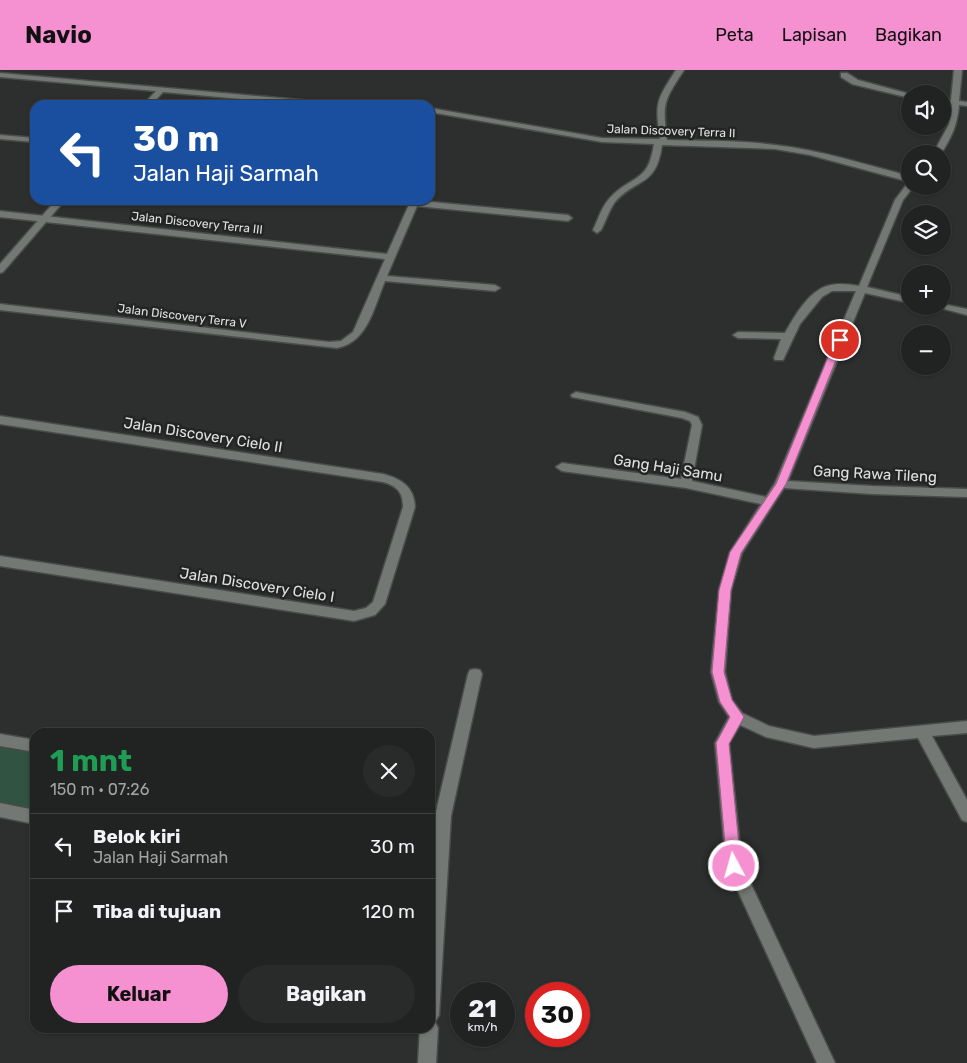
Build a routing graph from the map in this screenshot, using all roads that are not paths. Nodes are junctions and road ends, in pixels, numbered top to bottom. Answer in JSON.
{"nodes":[{"id":1,"x":680,"y":70,"type":"edge"},
{"id":2,"x":958,"y":70,"type":"edge"},
{"id":3,"x":844,"y":75,"type":"dead end"},
{"id":4,"x":0,"y":76,"type":"edge"},
{"id":5,"x":160,"y":90,"type":"junction"},
{"id":6,"x":901,"y":94,"type":"edge"},
{"id":7,"x":151,"y":100,"type":"edge"},
{"id":8,"x":276,"y":100,"type":"edge"},
{"id":9,"x":951,"y":102,"type":"edge"},
{"id":10,"x":954,"y":102,"type":"junction"},
{"id":11,"x":967,"y":104,"type":"edge"},
{"id":12,"x":435,"y":111,"type":"edge"},
{"id":13,"x":0,"y":137,"type":"edge"},
{"id":14,"x":30,"y":140,"type":"edge"},
{"id":15,"x":661,"y":143,"type":"junction"},
{"id":16,"x":943,"y":145,"type":"edge"},
{"id":17,"x":901,"y":176,"type":"edge"},
{"id":18,"x":903,"y":195,"type":"edge"},
{"id":19,"x":435,"y":204,"type":"edge"},
{"id":20,"x":57,"y":205,"type":"edge"},
{"id":21,"x":413,"y":205,"type":"edge"},
{"id":22,"x":0,"y":214,"type":"edge"},
{"id":23,"x":568,"y":218,"type":"dead end"},
{"id":24,"x":44,"y":219,"type":"junction"},
{"id":25,"x":597,"y":230,"type":"dead end"},
{"id":26,"x":391,"y":257,"type":"junction"},
{"id":27,"x":0,"y":270,"type":"edge"},
{"id":28,"x":383,"y":278,"type":"junction"},
{"id":29,"x":496,"y":288,"type":"dead end"},
{"id":30,"x":861,"y":290,"type":"junction"},
{"id":31,"x":901,"y":298,"type":"edge"},
{"id":32,"x":0,"y":307,"type":"edge"},
{"id":33,"x":951,"y":309,"type":"edge"},
{"id":34,"x":967,"y":312,"type":"edge"},
{"id":35,"x":738,"y":335,"type":"dead end"},
{"id":36,"x":787,"y":336,"type":"junction"},
{"id":37,"x":779,"y":358,"type":"dead end"},
{"id":38,"x":576,"y":395,"type":"dead end"},
{"id":39,"x":0,"y":420,"type":"edge"},
{"id":40,"x":562,"y":467,"type":"dead end"},
{"id":41,"x":400,"y":483,"type":"joint"},
{"id":42,"x":686,"y":484,"type":"junction"},
{"id":43,"x":781,"y":484,"type":"junction"},
{"id":44,"x":967,"y":493,"type":"edge"},
{"id":45,"x":769,"y":502,"type":"junction"},
{"id":46,"x":0,"y":561,"type":"edge"},
{"id":47,"x":475,"y":674,"type":"dead end"},
{"id":48,"x":738,"y":717,"type":"junction"},
{"id":49,"x":967,"y":727,"type":"edge"},
{"id":50,"x":922,"y":731,"type":"junction"},
{"id":51,"x":0,"y":740,"type":"edge"},
{"id":52,"x":30,"y":745,"type":"edge"},
{"id":53,"x":0,"y":810,"type":"edge"},
{"id":54,"x":967,"y":814,"type":"edge"},
{"id":55,"x":437,"y":815,"type":"edge"},
{"id":56,"x":30,"y":816,"type":"edge"},
{"id":57,"x":435,"y":867,"type":"edge"},
{"id":58,"x":429,"y":1033,"type":"edge"},
{"id":59,"x":427,"y":1063,"type":"edge"},
{"id":60,"x":826,"y":1063,"type":"edge"}],
"edges":[{"from":1,"to":15,"type":"street"},
{"from":2,"to":10,"type":"street"},
{"from":3,"to":6,"type":"street"},
{"from":4,"to":5,"type":"street"},
{"from":5,"to":7,"type":"street"},
{"from":5,"to":8,"type":"street"},
{"from":9,"to":10,"type":"street"},
{"from":10,"to":11,"type":"street"},
{"from":10,"to":16,"type":"street"},
{"from":12,"to":15,"type":"street","name":"Jalan Discovery Terra II"},
{"from":13,"to":14,"type":"street"},
{"from":15,"to":17,"type":"street","name":"Jalan Discovery Terra II"},
{"from":15,"to":25,"type":"street"},
{"from":18,"to":30,"type":"street"},
{"from":19,"to":23,"type":"street"},
{"from":20,"to":24,"type":"street"},
{"from":21,"to":26,"type":"street"},
{"from":22,"to":24,"type":"street","name":"Jalan Discovery Terra III"},
{"from":24,"to":26,"type":"street","name":"Jalan Discovery Terra III"},
{"from":24,"to":27,"type":"street"},
{"from":26,"to":28,"type":"street"},
{"from":28,"to":29,"type":"street"},
{"from":28,"to":32,"type":"street","name":"Jalan Discovery Terra V"},
{"from":30,"to":31,"type":"street"},
{"from":30,"to":36,"type":"street"},
{"from":30,"to":43,"type":"street"},
{"from":33,"to":34,"type":"street"},
{"from":35,"to":36,"type":"street"},
{"from":36,"to":37,"type":"street"},
{"from":38,"to":42,"type":"street"},
{"from":39,"to":41,"type":"street","name":"Jalan Discovery Cielo II"},
{"from":40,"to":42,"type":"street","name":"Gang Haji Samu"},
{"from":41,"to":46,"type":"street","name":"Jalan Discovery Cielo I"},
{"from":42,"to":45,"type":"street","name":"Gang Haji Samu"},
{"from":43,"to":44,"type":"street","name":"Gang Rawa Tileng"},
{"from":43,"to":45,"type":"street"},
{"from":45,"to":48,"type":"street"},
{"from":47,"to":55,"type":"street"},
{"from":48,"to":50,"type":"street"},
{"from":48,"to":60,"type":"street"},
{"from":49,"to":50,"type":"street"},
{"from":50,"to":54,"type":"street"},
{"from":51,"to":52,"type":"street"},
{"from":53,"to":56,"type":"street"},
{"from":55,"to":57,"type":"street"},
{"from":58,"to":59,"type":"street"}]}
